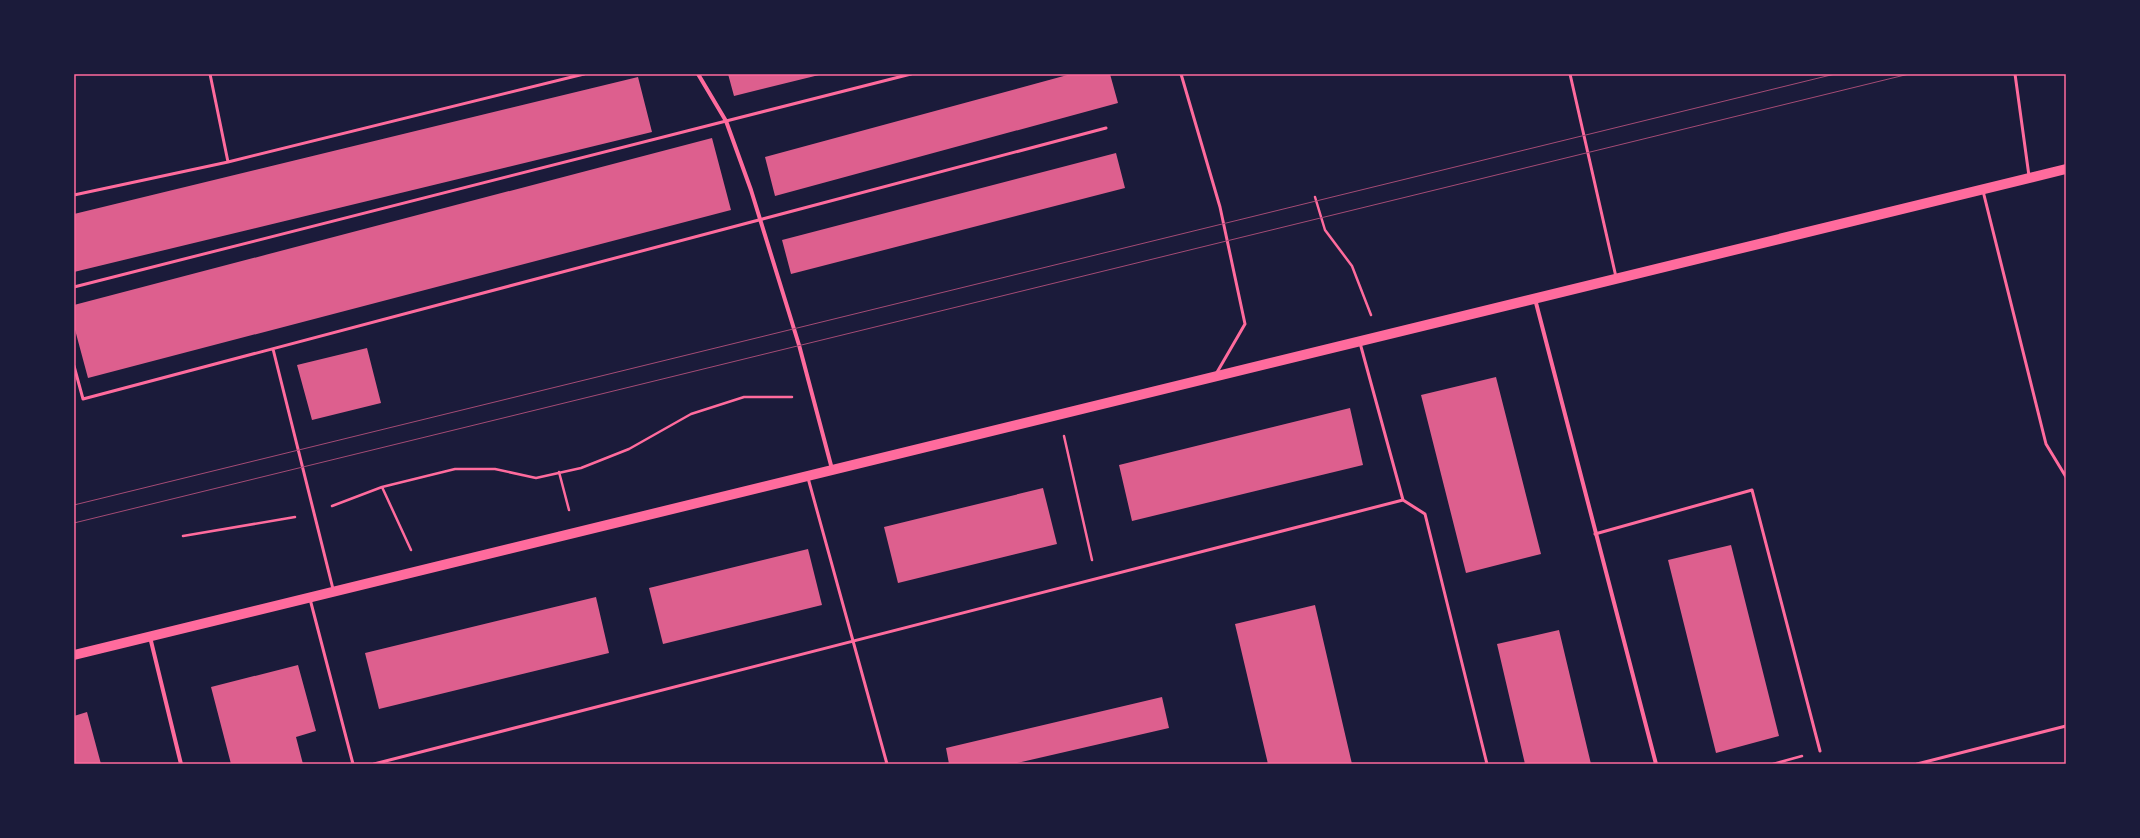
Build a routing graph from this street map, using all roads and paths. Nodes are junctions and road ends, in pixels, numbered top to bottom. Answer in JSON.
{"nodes":[{"id":1,"x":210,"y":74,"type":"edge"},
{"id":2,"x":584,"y":74,"type":"edge"},
{"id":3,"x":698,"y":74,"type":"edge"},
{"id":4,"x":911,"y":74,"type":"edge"},
{"id":5,"x":1181,"y":74,"type":"edge"},
{"id":6,"x":1570,"y":74,"type":"edge"},
{"id":7,"x":2015,"y":74,"type":"edge"},
{"id":8,"x":726,"y":121,"type":"junction"},
{"id":9,"x":1106,"y":128,"type":"dead end"},
{"id":10,"x":228,"y":162,"type":"junction"},
{"id":11,"x":2066,"y":169,"type":"edge"},
{"id":12,"x":2029,"y":178,"type":"junction"},
{"id":13,"x":1982,"y":189,"type":"junction"},
{"id":14,"x":74,"y":195,"type":"edge"},
{"id":15,"x":1315,"y":197,"type":"dead end"},
{"id":16,"x":761,"y":220,"type":"junction"},
{"id":17,"x":1617,"y":279,"type":"junction"},
{"id":18,"x":74,"y":287,"type":"edge"},
{"id":19,"x":1535,"y":298,"type":"junction"},
{"id":20,"x":1378,"y":336,"type":"junction"},
{"id":21,"x":1359,"y":341,"type":"junction"},
{"id":22,"x":273,"y":349,"type":"junction"},
{"id":23,"x":74,"y":366,"type":"edge"},
{"id":24,"x":1214,"y":377,"type":"junction"},
{"id":25,"x":812,"y":398,"type":"junction"},
{"id":26,"x":1058,"y":414,"type":"junction"},
{"id":27,"x":832,"y":470,"type":"junction"},
{"id":28,"x":559,"y":472,"type":"junction"},
{"id":29,"x":808,"y":476,"type":"junction"},
{"id":30,"x":2066,"y":477,"type":"edge"},
{"id":31,"x":382,"y":487,"type":"junction"},
{"id":32,"x":1403,"y":500,"type":"junction"},
{"id":33,"x":315,"y":513,"type":"junction"},
{"id":34,"x":575,"y":533,"type":"junction"},
{"id":35,"x":1595,"y":534,"type":"junction"},
{"id":36,"x":183,"y":536,"type":"dead end"},
{"id":37,"x":421,"y":570,"type":"junction"},
{"id":38,"x":1096,"y":579,"type":"junction"},
{"id":39,"x":334,"y":591,"type":"junction"},
{"id":40,"x":309,"y":597,"type":"junction"},
{"id":41,"x":150,"y":636,"type":"junction"},
{"id":42,"x":854,"y":642,"type":"junction"},
{"id":43,"x":74,"y":655,"type":"edge"},
{"id":44,"x":2066,"y":726,"type":"edge"},
{"id":45,"x":1820,"y":751,"type":"joint"},
{"id":46,"x":181,"y":764,"type":"edge"},
{"id":47,"x":353,"y":764,"type":"edge"},
{"id":48,"x":374,"y":764,"type":"edge"},
{"id":49,"x":887,"y":764,"type":"edge"},
{"id":50,"x":1487,"y":764,"type":"edge"},
{"id":51,"x":1656,"y":764,"type":"edge"},
{"id":52,"x":1773,"y":764,"type":"edge"},
{"id":53,"x":1917,"y":764,"type":"edge"}],
"edges":[{"from":1,"to":10,"type":"lane"},
{"from":2,"to":10,"type":"lane"},
{"from":3,"to":8,"type":"street"},
{"from":4,"to":8,"type":"lane"},
{"from":5,"to":24,"type":"lane"},
{"from":6,"to":17,"type":"lane"},
{"from":7,"to":12,"type":"lane"},
{"from":8,"to":16,"type":"street"},
{"from":8,"to":18,"type":"lane"},
{"from":9,"to":16,"type":"lane"},
{"from":10,"to":14,"type":"lane"},
{"from":11,"to":12,"type":"main road"},
{"from":12,"to":13,"type":"main road"},
{"from":13,"to":17,"type":"main road"},
{"from":13,"to":30,"type":"lane"},
{"from":15,"to":20,"type":"path"},
{"from":16,"to":22,"type":"lane"},
{"from":16,"to":25,"type":"street"},
{"from":17,"to":19,"type":"main road"},
{"from":19,"to":20,"type":"main road"},
{"from":19,"to":35,"type":"street"},
{"from":20,"to":21,"type":"main road"},
{"from":21,"to":24,"type":"main road"},
{"from":21,"to":32,"type":"lane"},
{"from":22,"to":23,"type":"lane"},
{"from":22,"to":33,"type":"lane"},
{"from":24,"to":26,"type":"main road"},
{"from":25,"to":27,"type":"street"},
{"from":25,"to":28,"type":"path"},
{"from":26,"to":27,"type":"main road"},
{"from":26,"to":38,"type":"path"},
{"from":27,"to":29,"type":"main road"},
{"from":28,"to":31,"type":"path"},
{"from":28,"to":34,"type":"path"},
{"from":29,"to":34,"type":"main road"},
{"from":29,"to":42,"type":"lane"},
{"from":31,"to":33,"type":"path"},
{"from":31,"to":37,"type":"path"},
{"from":32,"to":38,"type":"lane"},
{"from":32,"to":50,"type":"lane"},
{"from":33,"to":36,"type":"path"},
{"from":33,"to":39,"type":"lane"},
{"from":34,"to":37,"type":"main road"},
{"from":35,"to":45,"type":"lane"},
{"from":35,"to":51,"type":"street"},
{"from":37,"to":39,"type":"main road"},
{"from":38,"to":42,"type":"lane"},
{"from":39,"to":40,"type":"main road"},
{"from":40,"to":41,"type":"main road"},
{"from":40,"to":47,"type":"lane"},
{"from":41,"to":43,"type":"main road"},
{"from":41,"to":46,"type":"street"},
{"from":42,"to":48,"type":"lane"},
{"from":42,"to":49,"type":"lane"},
{"from":44,"to":53,"type":"lane"},
{"from":45,"to":52,"type":"path"}]}
